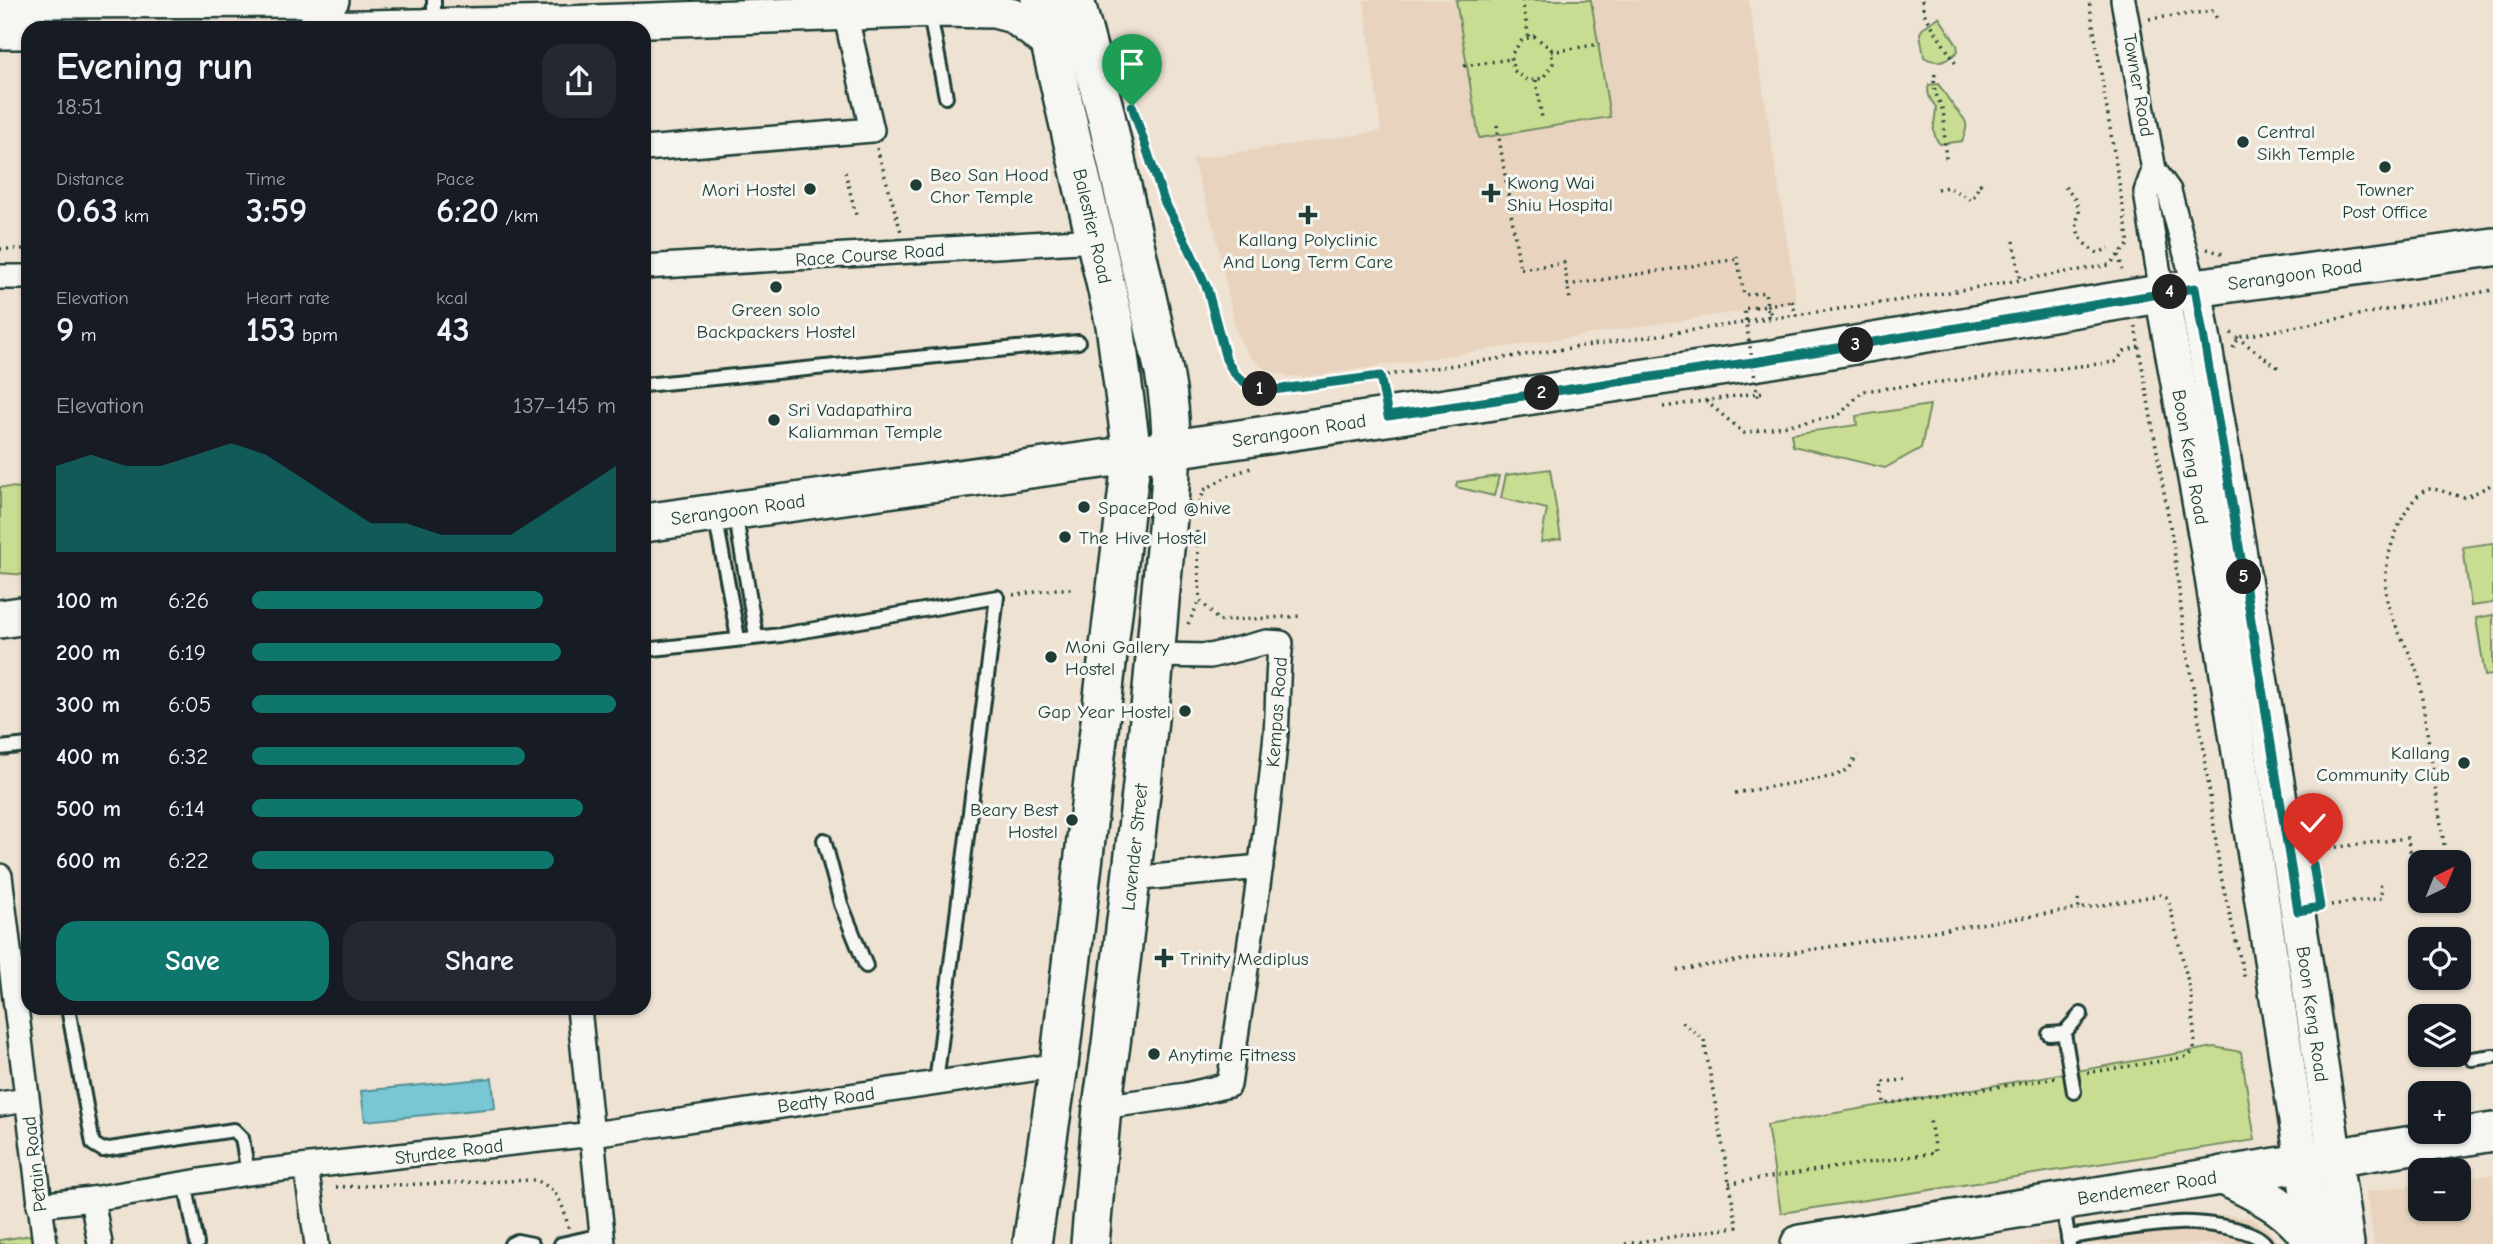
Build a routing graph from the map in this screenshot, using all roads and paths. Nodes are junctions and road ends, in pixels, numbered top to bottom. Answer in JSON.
{"nodes":[{"id":1,"x":78,"y":0,"type":"edge"},
{"id":2,"x":332,"y":0,"type":"edge"},
{"id":3,"x":1040,"y":0,"type":"edge"},
{"id":4,"x":1075,"y":0,"type":"edge"},
{"id":5,"x":1522,"y":0,"type":"edge"},
{"id":6,"x":1922,"y":0,"type":"edge"},
{"id":7,"x":2089,"y":0,"type":"edge"},
{"id":8,"x":2123,"y":0,"type":"edge"},
{"id":9,"x":0,"y":1,"type":"edge"},
{"id":10,"x":775,"y":8,"type":"edge"},
{"id":11,"x":835,"y":8,"type":"edge"},
{"id":12,"x":929,"y":10,"type":"junction"},
{"id":13,"x":434,"y":13,"type":"edge"},
{"id":14,"x":2143,"y":19,"type":"dead end"},
{"id":15,"x":2217,"y":19,"type":"dead end"},
{"id":16,"x":370,"y":21,"type":"edge"},
{"id":17,"x":476,"y":21,"type":"edge"},
{"id":18,"x":579,"y":21,"type":"edge"},
{"id":19,"x":0,"y":32,"type":"edge"},
{"id":20,"x":21,"y":32,"type":"edge"},
{"id":21,"x":1529,"y":38,"type":"junction"},
{"id":22,"x":1049,"y":43,"type":"junction"},
{"id":23,"x":1600,"y":44,"type":"dead end"},
{"id":24,"x":1551,"y":52,"type":"junction"},
{"id":25,"x":1511,"y":59,"type":"junction"},
{"id":26,"x":1464,"y":66,"type":"dead end"},
{"id":27,"x":1957,"y":66,"type":"dead end"},
{"id":28,"x":1935,"y":74,"type":"dead end"},
{"id":29,"x":1536,"y":80,"type":"junction"},
{"id":30,"x":946,"y":97,"type":"dead end"},
{"id":31,"x":1542,"y":118,"type":"dead end"},
{"id":32,"x":1497,"y":125,"type":"dead end"},
{"id":33,"x":872,"y":130,"type":"junction"},
{"id":34,"x":1140,"y":130,"type":"dead end"},
{"id":35,"x":651,"y":148,"type":"edge"},
{"id":36,"x":1946,"y":159,"type":"dead end"},
{"id":37,"x":2154,"y":170,"type":"junction"},
{"id":38,"x":845,"y":172,"type":"dead end"},
{"id":39,"x":1982,"y":186,"type":"dead end"},
{"id":40,"x":2065,"y":187,"type":"dead end"},
{"id":41,"x":1937,"y":189,"type":"dead end"},
{"id":42,"x":857,"y":219,"type":"dead end"},
{"id":43,"x":1096,"y":240,"type":"junction"},
{"id":44,"x":2014,"y":241,"type":"dead end"},
{"id":45,"x":2493,"y":247,"type":"edge"},
{"id":46,"x":2109,"y":248,"type":"dead end"},
{"id":47,"x":0,"y":249,"type":"edge"},
{"id":48,"x":21,"y":249,"type":"edge"},
{"id":49,"x":907,"y":252,"type":"junction"},
{"id":50,"x":651,"y":267,"type":"edge"},
{"id":51,"x":0,"y":277,"type":"edge"},
{"id":52,"x":21,"y":277,"type":"edge"},
{"id":53,"x":2020,"y":280,"type":"junction"},
{"id":54,"x":1567,"y":285,"type":"junction"},
{"id":55,"x":2493,"y":290,"type":"edge"},
{"id":56,"x":2178,"y":291,"type":"junction"},
{"id":57,"x":1570,"y":300,"type":"dead end"},
{"id":58,"x":1767,"y":305,"type":"junction"},
{"id":59,"x":1796,"y":315,"type":"junction"},
{"id":60,"x":1746,"y":320,"type":"junction"},
{"id":61,"x":1770,"y":320,"type":"junction"},
{"id":62,"x":2239,"y":337,"type":"junction"},
{"id":63,"x":1078,"y":342,"type":"dead end"},
{"id":64,"x":2232,"y":356,"type":"dead end"},
{"id":65,"x":2280,"y":369,"type":"dead end"},
{"id":66,"x":1380,"y":376,"type":"junction"},
{"id":67,"x":651,"y":384,"type":"edge"},
{"id":68,"x":1765,"y":392,"type":"dead end"},
{"id":69,"x":1758,"y":398,"type":"dead end"},
{"id":70,"x":1388,"y":416,"type":"junction"},
{"id":71,"x":1173,"y":449,"type":"junction"},
{"id":72,"x":1132,"y":454,"type":"junction"},
{"id":73,"x":2493,"y":484,"type":"edge"},
{"id":74,"x":1203,"y":490,"type":"dead end"},
{"id":75,"x":724,"y":510,"type":"junction"},
{"id":76,"x":1197,"y":514,"type":"dead end"},
{"id":77,"x":651,"y":522,"type":"edge"},
{"id":78,"x":1197,"y":527,"type":"dead end"},
{"id":79,"x":1074,"y":589,"type":"dead end"},
{"id":80,"x":997,"y":597,"type":"junction"},
{"id":81,"x":21,"y":616,"type":"edge"},
{"id":82,"x":1302,"y":616,"type":"dead end"},
{"id":83,"x":0,"y":619,"type":"edge"},
{"id":84,"x":755,"y":636,"type":"junction"},
{"id":85,"x":738,"y":638,"type":"junction"},
{"id":86,"x":651,"y":649,"type":"edge"},
{"id":87,"x":1156,"y":655,"type":"junction"},
{"id":88,"x":21,"y":746,"type":"edge"},
{"id":89,"x":0,"y":748,"type":"edge"},
{"id":90,"x":1857,"y":755,"type":"dead end"},
{"id":91,"x":1735,"y":793,"type":"dead end"},
{"id":92,"x":824,"y":840,"type":"dead end"},
{"id":93,"x":2444,"y":845,"type":"dead end"},
{"id":94,"x":2410,"y":850,"type":"edge"},
{"id":95,"x":2311,"y":858,"type":"dead end"},
{"id":96,"x":1261,"y":867,"type":"junction"},
{"id":97,"x":0,"y":876,"type":"edge"},
{"id":98,"x":1131,"y":879,"type":"junction"},
{"id":99,"x":2380,"y":880,"type":"dead end"},
{"id":100,"x":2319,"y":897,"type":"dead end"},
{"id":101,"x":2079,"y":909,"type":"dead end"},
{"id":102,"x":866,"y":967,"type":"dead end"},
{"id":103,"x":1677,"y":970,"type":"dead end"},
{"id":104,"x":2247,"y":989,"type":"dead end"},
{"id":105,"x":7,"y":998,"type":"edge"},
{"id":106,"x":2081,"y":1014,"type":"dead end"},
{"id":107,"x":69,"y":1015,"type":"edge"},
{"id":108,"x":580,"y":1015,"type":"edge"},
{"id":109,"x":1680,"y":1020,"type":"dead end"},
{"id":110,"x":2064,"y":1033,"type":"junction"},
{"id":111,"x":2049,"y":1034,"type":"dead end"},
{"id":112,"x":2493,"y":1056,"type":"edge"},
{"id":113,"x":2472,"y":1059,"type":"dead end"},
{"id":114,"x":1059,"y":1065,"type":"junction"},
{"id":115,"x":936,"y":1083,"type":"junction"},
{"id":116,"x":2074,"y":1092,"type":"dead end"},
{"id":117,"x":27,"y":1100,"type":"junction"},
{"id":118,"x":0,"y":1104,"type":"edge"},
{"id":119,"x":1102,"y":1107,"type":"junction"},
{"id":120,"x":1930,"y":1120,"type":"dead end"},
{"id":121,"x":2493,"y":1132,"type":"edge"},
{"id":122,"x":593,"y":1134,"type":"junction"},
{"id":123,"x":2319,"y":1160,"type":"junction"},
{"id":124,"x":247,"y":1173,"type":"junction"},
{"id":125,"x":2222,"y":1175,"type":"junction"},
{"id":126,"x":307,"y":1178,"type":"junction"},
{"id":127,"x":185,"y":1182,"type":"junction"},
{"id":128,"x":1729,"y":1183,"type":"junction"},
{"id":129,"x":92,"y":1199,"type":"junction"},
{"id":130,"x":2062,"y":1200,"type":"junction"},
{"id":131,"x":39,"y":1205,"type":"junction"},
{"id":132,"x":1093,"y":1208,"type":"junction"},
{"id":133,"x":1866,"y":1239,"type":"edge"},
{"id":134,"x":602,"y":1240,"type":"edge"},
{"id":135,"x":2068,"y":1240,"type":"edge"},
{"id":136,"x":566,"y":1243,"type":"edge"},
{"id":137,"x":45,"y":1244,"type":"edge"},
{"id":138,"x":100,"y":1244,"type":"edge"},
{"id":139,"x":197,"y":1244,"type":"edge"},
{"id":140,"x":317,"y":1244,"type":"edge"},
{"id":141,"x":511,"y":1244,"type":"edge"},
{"id":142,"x":532,"y":1244,"type":"edge"},
{"id":143,"x":1033,"y":1244,"type":"edge"},
{"id":144,"x":1090,"y":1244,"type":"edge"},
{"id":145,"x":1625,"y":1244,"type":"edge"},
{"id":146,"x":1800,"y":1244,"type":"edge"},
{"id":147,"x":2264,"y":1244,"type":"edge"},
{"id":148,"x":2326,"y":1244,"type":"edge"}],
"edges":[{"from":1,"to":2,"type":"street"},
{"from":1,"to":9,"type":"street"},
{"from":3,"to":22,"type":"main road","name":"Balestier Road"},
{"from":4,"to":71,"type":"main road","name":"Balestier Road"},
{"from":5,"to":21,"type":"path"},
{"from":6,"to":27,"type":"path"},
{"from":7,"to":53,"type":"path"},
{"from":8,"to":37,"type":"street","name":"Towner Road"},
{"from":10,"to":11,"type":"street"},
{"from":10,"to":18,"type":"street"},
{"from":11,"to":12,"type":"street"},
{"from":11,"to":33,"type":"street"},
{"from":12,"to":22,"type":"street"},
{"from":12,"to":30,"type":"lane"},
{"from":13,"to":16,"type":"street"},
{"from":13,"to":17,"type":"street"},
{"from":14,"to":15,"type":"path"},
{"from":19,"to":20,"type":"street"},
{"from":21,"to":24,"type":"path"},
{"from":21,"to":25,"type":"path"},
{"from":22,"to":43,"type":"main road","name":"Balestier Road"},
{"from":23,"to":24,"type":"path"},
{"from":24,"to":29,"type":"path"},
{"from":25,"to":26,"type":"path"},
{"from":25,"to":29,"type":"path"},
{"from":28,"to":36,"type":"path"},
{"from":29,"to":31,"type":"path"},
{"from":32,"to":54,"type":"path"},
{"from":33,"to":35,"type":"street"},
{"from":33,"to":49,"type":"path"},
{"from":34,"to":66,"type":"path"},
{"from":37,"to":56,"type":"street","name":"Towner Road"},
{"from":37,"to":56,"type":"street","name":"Towner Road"},
{"from":38,"to":42,"type":"path"},
{"from":39,"to":41,"type":"path"},
{"from":40,"to":46,"type":"path"},
{"from":43,"to":49,"type":"street","name":"Race Course Road"},
{"from":43,"to":72,"type":"main road","name":"Balestier Road"},
{"from":44,"to":53,"type":"path"},
{"from":45,"to":56,"type":"main road","name":"Serangoon Road"},
{"from":47,"to":48,"type":"path"},
{"from":49,"to":50,"type":"street","name":"Race Course Road"},
{"from":51,"to":52,"type":"street"},
{"from":53,"to":59,"type":"path"},
{"from":54,"to":57,"type":"path"},
{"from":54,"to":58,"type":"path"},
{"from":55,"to":62,"type":"path"},
{"from":56,"to":70,"type":"main road","name":"Serangoon Road"},
{"from":56,"to":123,"type":"street","name":"Boon Keng Road"},
{"from":58,"to":60,"type":"path","bridge":true},
{"from":58,"to":61,"type":"path"},
{"from":59,"to":60,"type":"path","bridge":true},
{"from":59,"to":61,"type":"path"},
{"from":60,"to":69,"type":"path","bridge":true},
{"from":61,"to":66,"type":"path"},
{"from":62,"to":64,"type":"path"},
{"from":62,"to":65,"type":"path"},
{"from":63,"to":67,"type":"lane"},
{"from":66,"to":70,"type":"path"},
{"from":68,"to":104,"type":"path"},
{"from":70,"to":71,"type":"main road","name":"Serangoon Road"},
{"from":71,"to":72,"type":"main road","name":"Serangoon Road"},
{"from":71,"to":87,"type":"main road","name":"Lavender Street"},
{"from":72,"to":75,"type":"main road","name":"Serangoon Road"},
{"from":72,"to":114,"type":"main road"},
{"from":73,"to":93,"type":"path"},
{"from":74,"to":76,"type":"path"},
{"from":75,"to":77,"type":"main road","name":"Serangoon Road"},
{"from":75,"to":84,"type":"lane"},
{"from":75,"to":85,"type":"lane"},
{"from":78,"to":82,"type":"path"},
{"from":79,"to":80,"type":"path"},
{"from":80,"to":84,"type":"lane"},
{"from":80,"to":115,"type":"lane"},
{"from":81,"to":83,"type":"main road"},
{"from":84,"to":85,"type":"lane"},
{"from":85,"to":86,"type":"lane"},
{"from":87,"to":96,"type":"street","name":"Kempas Road"},
{"from":87,"to":98,"type":"main road","name":"Lavender Street"},
{"from":88,"to":89,"type":"lane"},
{"from":90,"to":91,"type":"path"},
{"from":92,"to":102,"type":"lane"},
{"from":94,"to":95,"type":"path"},
{"from":96,"to":98,"type":"street"},
{"from":96,"to":119,"type":"street","name":"Kempas Road"},
{"from":97,"to":105,"type":"street","name":"Petain Road"},
{"from":98,"to":119,"type":"main road","name":"Lavender Street"},
{"from":99,"to":100,"type":"path"},
{"from":101,"to":103,"type":"path"},
{"from":105,"to":117,"type":"street","name":"Petain Road"},
{"from":106,"to":110,"type":"lane"},
{"from":107,"to":124,"type":"lane"},
{"from":108,"to":122,"type":"street"},
{"from":109,"to":128,"type":"path"},
{"from":110,"to":111,"type":"lane"},
{"from":110,"to":116,"type":"lane"},
{"from":112,"to":113,"type":"lane"},
{"from":114,"to":115,"type":"street","name":"Beatty Road"},
{"from":114,"to":143,"type":"main road"},
{"from":115,"to":122,"type":"street","name":"Beatty Road"},
{"from":117,"to":118,"type":"street"},
{"from":117,"to":131,"type":"street","name":"Petain Road"},
{"from":119,"to":132,"type":"main road","name":"Lavender Street"},
{"from":120,"to":128,"type":"path"},
{"from":121,"to":123,"type":"main road","name":"Bendemeer Road"},
{"from":122,"to":126,"type":"street","name":"Sturdee Road"},
{"from":122,"to":134,"type":"street"},
{"from":123,"to":125,"type":"main road","name":"Bendemeer Road"},
{"from":123,"to":148,"type":"street","name":"Boon Keng Road"},
{"from":124,"to":126,"type":"street","name":"Sturdee Road"},
{"from":124,"to":127,"type":"street","name":"Sturdee Road"},
{"from":125,"to":130,"type":"main road","name":"Bendemeer Road"},
{"from":125,"to":148,"type":"main road"},
{"from":126,"to":136,"type":"path"},
{"from":126,"to":140,"type":"street"},
{"from":127,"to":129,"type":"street","name":"Sturdee Road"},
{"from":127,"to":139,"type":"lane"},
{"from":128,"to":145,"type":"path"},
{"from":129,"to":131,"type":"street","name":"Sturdee Road"},
{"from":129,"to":138,"type":"street"},
{"from":130,"to":133,"type":"main road","name":"Bendemeer Road"},
{"from":130,"to":135,"type":"lane"},
{"from":131,"to":137,"type":"street","name":"Petain Road"},
{"from":132,"to":143,"type":"main road"},
{"from":132,"to":144,"type":"main road","name":"Lavender Street"},
{"from":133,"to":146,"type":"main road","name":"Bendemeer Road"},
{"from":134,"to":136,"type":"lane"},
{"from":135,"to":147,"type":"lane"},
{"from":141,"to":142,"type":"lane"}]}
